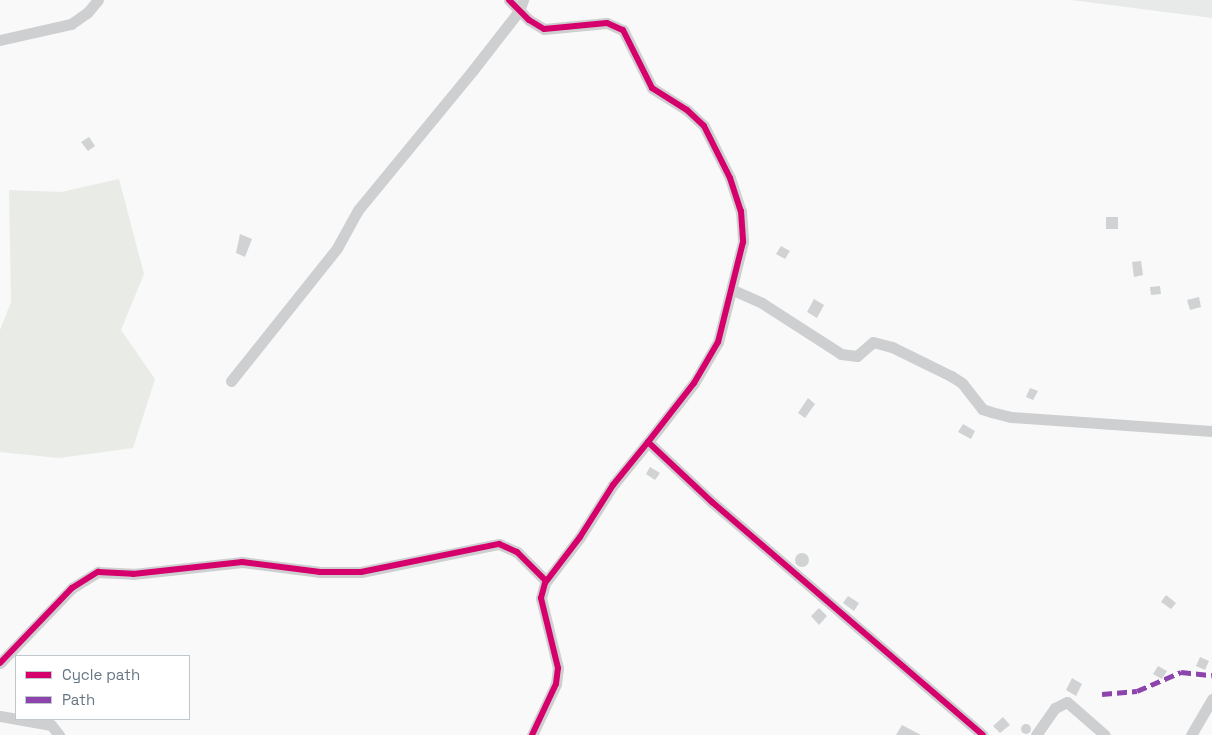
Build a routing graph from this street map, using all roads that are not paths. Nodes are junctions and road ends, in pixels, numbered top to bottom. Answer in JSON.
{"nodes":[{"id":1,"x":98,"y":0,"type":"edge"},
{"id":2,"x":509,"y":0,"type":"edge"},
{"id":3,"x":521,"y":5,"type":"edge"},
{"id":4,"x":0,"y":40,"type":"edge"},
{"id":5,"x":733,"y":290,"type":"junction"},
{"id":6,"x":231,"y":381,"type":"dead end"},
{"id":7,"x":1212,"y":432,"type":"edge"},
{"id":8,"x":648,"y":442,"type":"junction"},
{"id":9,"x":546,"y":581,"type":"junction"},
{"id":10,"x":0,"y":663,"type":"edge"},
{"id":11,"x":1212,"y":699,"type":"edge"},
{"id":12,"x":0,"y":716,"type":"edge"},
{"id":13,"x":15,"y":719,"type":"edge"},
{"id":14,"x":23,"y":720,"type":"edge"},
{"id":15,"x":59,"y":735,"type":"edge"},
{"id":16,"x":532,"y":735,"type":"edge"},
{"id":17,"x":983,"y":735,"type":"edge"},
{"id":18,"x":1036,"y":735,"type":"edge"},
{"id":19,"x":1105,"y":735,"type":"edge"},
{"id":20,"x":1191,"y":735,"type":"edge"}],
"edges":[{"from":1,"to":4,"type":"street"},
{"from":2,"to":3,"type":"street"},
{"from":3,"to":5,"type":"street"},
{"from":3,"to":6,"type":"street"},
{"from":5,"to":7,"type":"street"},
{"from":5,"to":8,"type":"street"},
{"from":8,"to":9,"type":"street"},
{"from":8,"to":17,"type":"street"},
{"from":9,"to":10,"type":"street"},
{"from":9,"to":16,"type":"street"},
{"from":11,"to":20,"type":"street"},
{"from":12,"to":13,"type":"street"},
{"from":14,"to":15,"type":"street"},
{"from":18,"to":19,"type":"street"}]}
